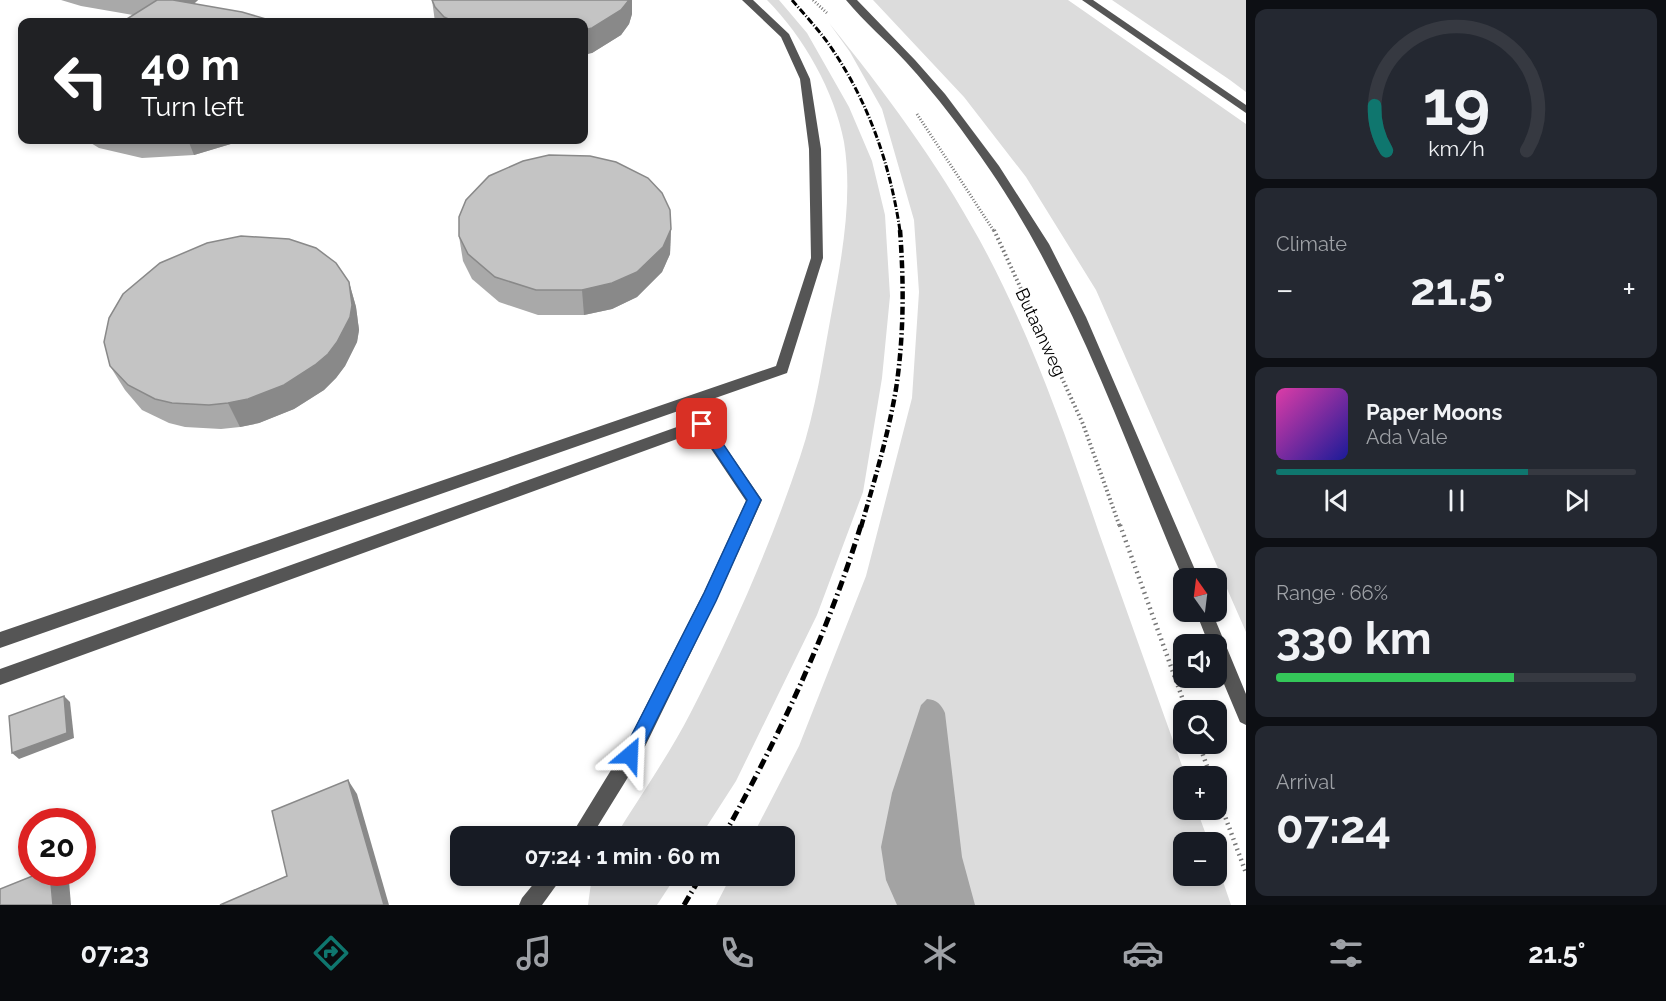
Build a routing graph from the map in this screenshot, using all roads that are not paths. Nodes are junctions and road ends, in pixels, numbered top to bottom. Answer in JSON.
{"nodes":[{"id":1,"x":747,"y":0,"type":"edge"},
{"id":2,"x":850,"y":0,"type":"edge"},
{"id":3,"x":1087,"y":0,"type":"edge"},
{"id":4,"x":1246,"y":110,"type":"edge"},
{"id":5,"x":1186,"y":568,"type":"edge"},
{"id":6,"x":1208,"y":622,"type":"edge"},
{"id":7,"x":0,"y":640,"type":"edge"},
{"id":8,"x":0,"y":677,"type":"edge"},
{"id":9,"x":1246,"y":716,"type":"edge"},
{"id":10,"x":587,"y":826,"type":"edge"},
{"id":11,"x":545,"y":886,"type":"edge"},
{"id":12,"x":529,"y":905,"type":"edge"}],
"edges":[{"from":1,"to":7,"type":"street"},
{"from":2,"to":5,"type":"street"},
{"from":3,"to":4,"type":"street"},
{"from":6,"to":9,"type":"street"},
{"from":8,"to":10,"type":"street"},
{"from":11,"to":12,"type":"street"}]}
